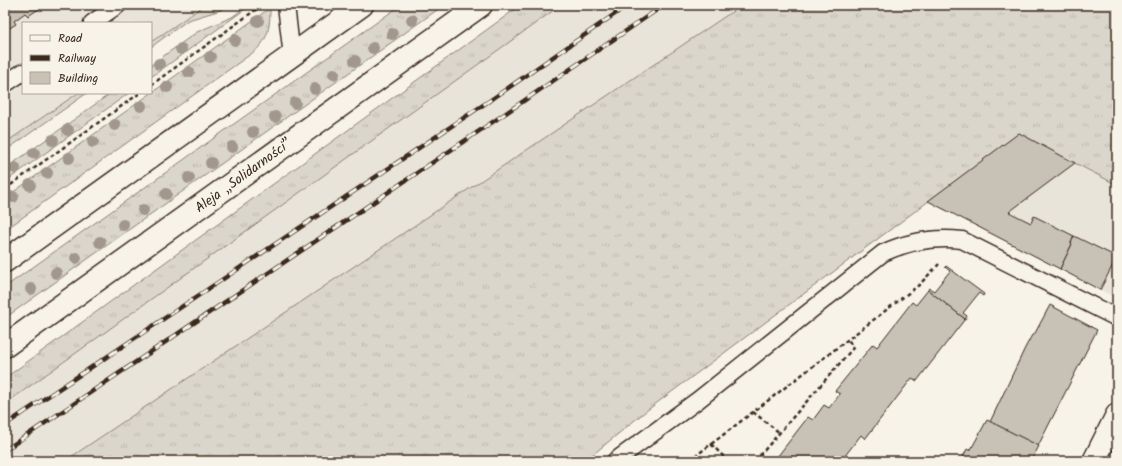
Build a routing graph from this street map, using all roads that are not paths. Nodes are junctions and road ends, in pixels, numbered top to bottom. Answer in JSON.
{"nodes":[{"id":1,"x":118,"y":5,"type":"edge"},
{"id":2,"x":286,"y":5,"type":"edge"},
{"id":3,"x":481,"y":5,"type":"edge"},
{"id":4,"x":356,"y":6,"type":"edge"},
{"id":5,"x":93,"y":22,"type":"edge"},
{"id":6,"x":292,"y":57,"type":"junction"},
{"id":7,"x":22,"y":73,"type":"edge"},
{"id":8,"x":5,"y":84,"type":"edge"},
{"id":9,"x":5,"y":261,"type":"edge"},
{"id":10,"x":1117,"y":318,"type":"edge"},
{"id":11,"x":5,"y":346,"type":"edge"},
{"id":12,"x":1117,"y":415,"type":"edge"},
{"id":13,"x":615,"y":461,"type":"edge"},
{"id":14,"x":1094,"y":461,"type":"edge"}],
"edges":[{"from":1,"to":5,"type":"lane"},
{"from":2,"to":6,"type":"lane"},
{"from":3,"to":11,"type":"main road","name":"Aleja „Solidarności”"},
{"from":4,"to":6,"type":"main road"},
{"from":6,"to":9,"type":"main road"},
{"from":7,"to":8,"type":"lane"},
{"from":10,"to":13,"type":"lane"},
{"from":12,"to":14,"type":"main road"}]}
